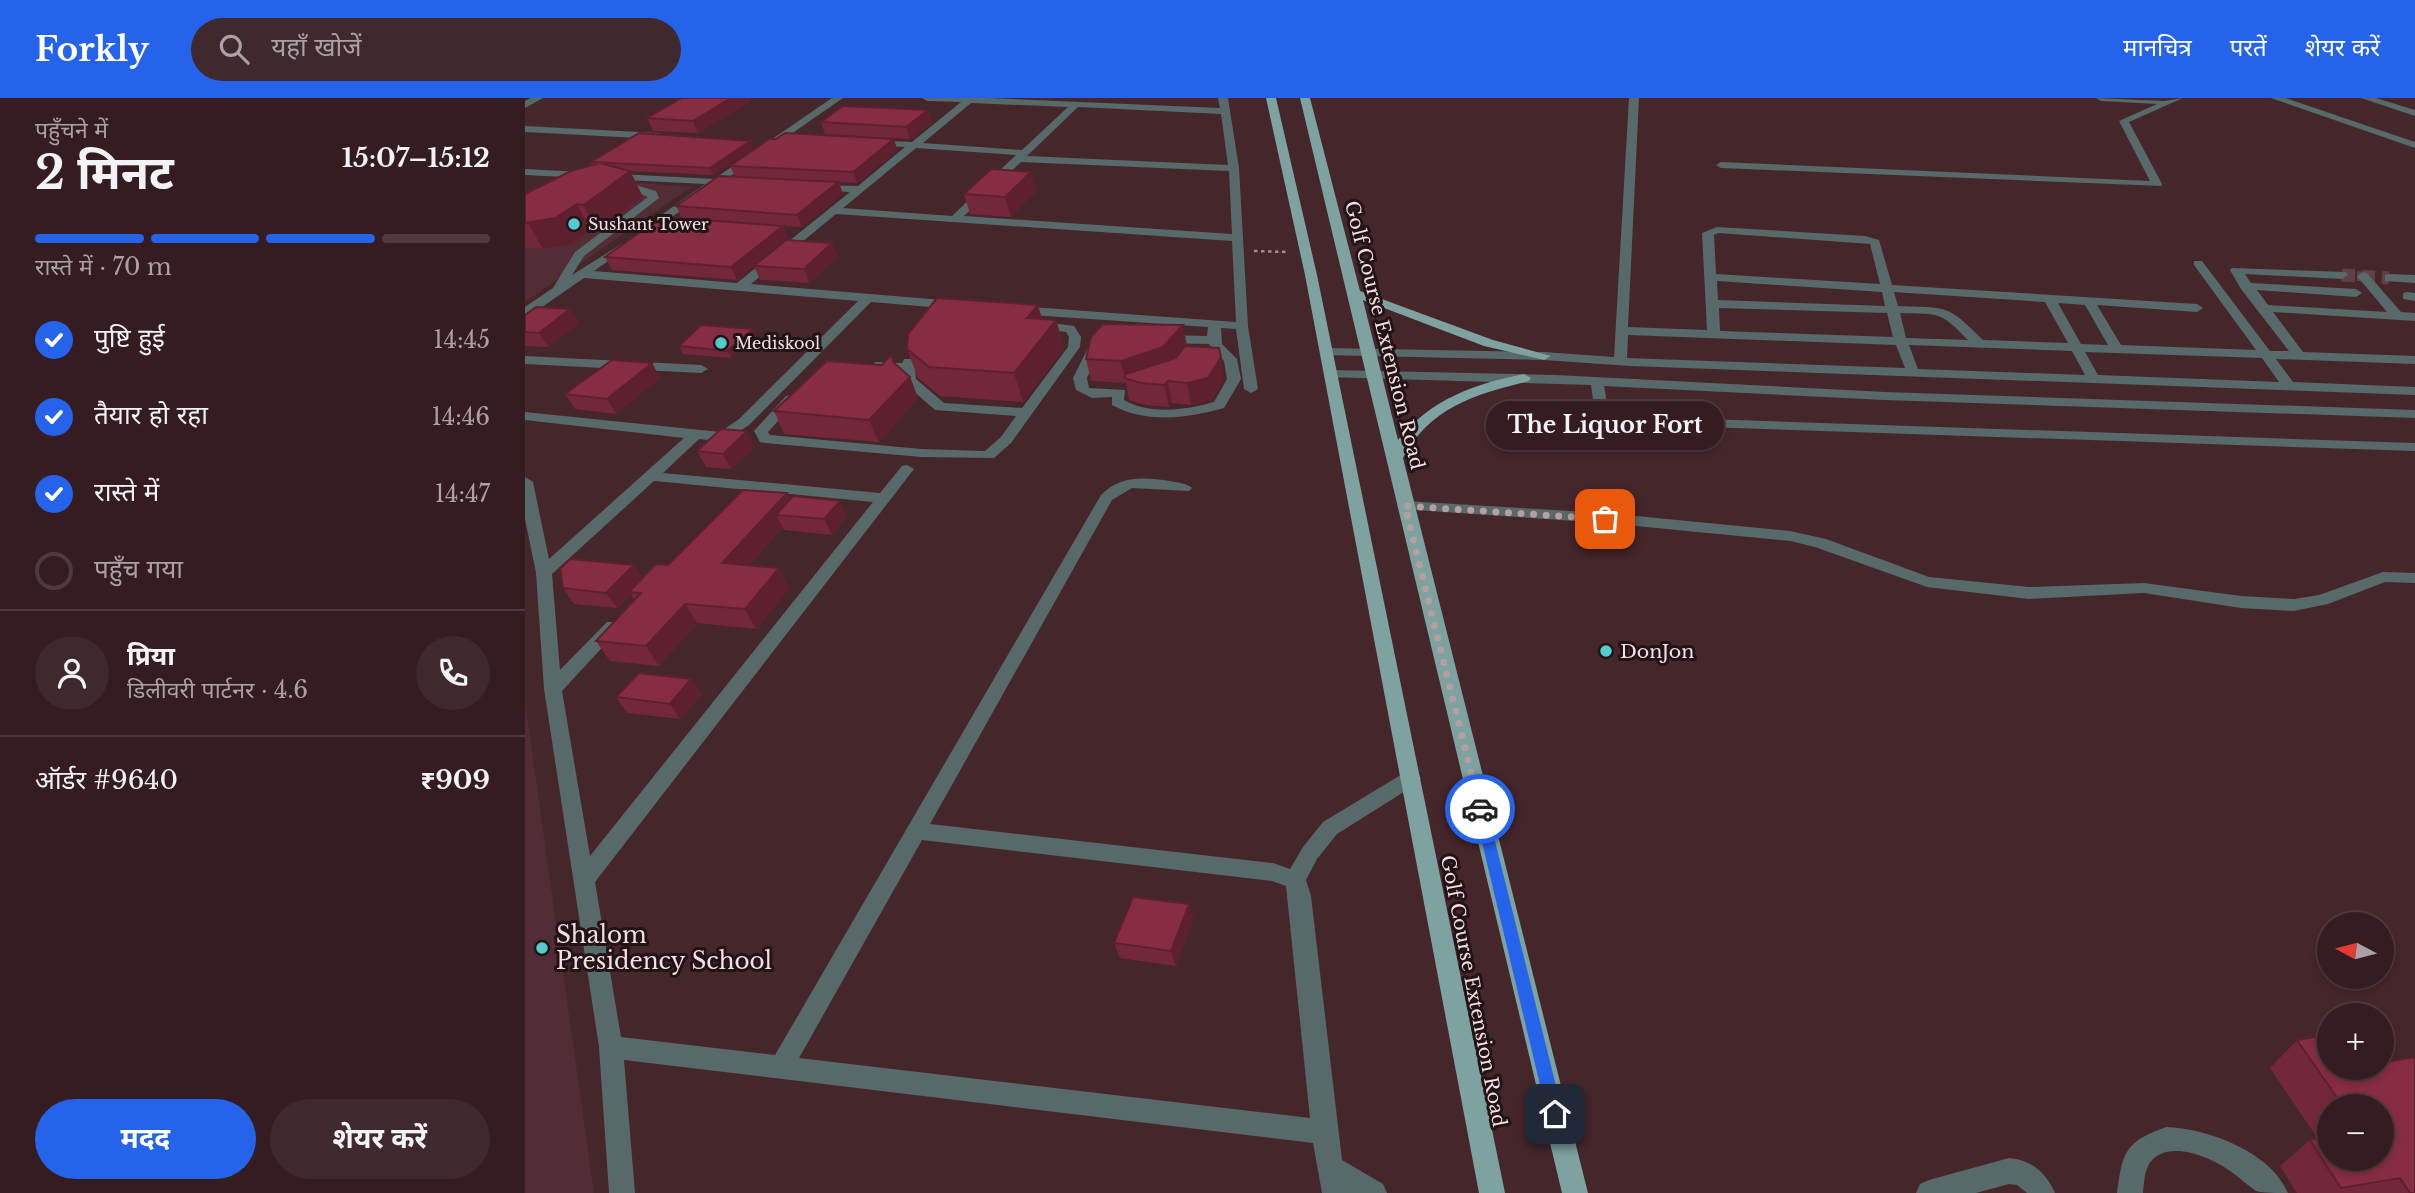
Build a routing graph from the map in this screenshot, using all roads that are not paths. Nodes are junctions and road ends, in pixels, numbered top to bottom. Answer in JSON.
{"nodes":[{"id":1,"x":538,"y":98,"type":"edge"},
{"id":2,"x":838,"y":98,"type":"edge"},
{"id":3,"x":927,"y":98,"type":"edge"},
{"id":4,"x":1223,"y":98,"type":"edge"},
{"id":5,"x":1271,"y":98,"type":"edge"},
{"id":6,"x":1305,"y":98,"type":"edge"},
{"id":7,"x":1635,"y":98,"type":"edge"},
{"id":8,"x":2101,"y":98,"type":"edge"},
{"id":9,"x":2276,"y":98,"type":"edge"},
{"id":10,"x":2366,"y":98,"type":"edge"},
{"id":11,"x":2120,"y":99,"type":"edge"},
{"id":12,"x":969,"y":100,"type":"junction"},
{"id":13,"x":2139,"y":100,"type":"junction"},
{"id":14,"x":2174,"y":100,"type":"edge"},
{"id":15,"x":525,"y":104,"type":"edge"},
{"id":16,"x":1075,"y":105,"type":"junction"},
{"id":17,"x":2394,"y":106,"type":"junction"},
{"id":18,"x":2151,"y":109,"type":"junction"},
{"id":19,"x":1224,"y":111,"type":"junction"},
{"id":20,"x":2415,"y":113,"type":"edge"},
{"id":21,"x":2415,"y":124,"type":"edge"},
{"id":22,"x":525,"y":129,"type":"edge"},
{"id":23,"x":641,"y":135,"type":"junction"},
{"id":24,"x":668,"y":137,"type":"edge"},
{"id":25,"x":796,"y":138,"type":"edge"},
{"id":26,"x":778,"y":140,"type":"junction"},
{"id":27,"x":863,"y":141,"type":"edge"},
{"id":28,"x":747,"y":142,"type":"edge"},
{"id":29,"x":916,"y":144,"type":"junction"},
{"id":30,"x":2415,"y":145,"type":"edge"},
{"id":31,"x":619,"y":148,"type":"edge"},
{"id":32,"x":1022,"y":156,"type":"junction"},
{"id":33,"x":598,"y":161,"type":"edge"},
{"id":34,"x":1721,"y":165,"type":"dead end"},
{"id":35,"x":1234,"y":168,"type":"junction"},
{"id":36,"x":525,"y":172,"type":"edge"},
{"id":37,"x":576,"y":174,"type":"junction"},
{"id":38,"x":718,"y":181,"type":"junction"},
{"id":39,"x":731,"y":182,"type":"edge"},
{"id":40,"x":556,"y":186,"type":"edge"},
{"id":41,"x":810,"y":186,"type":"edge"},
{"id":42,"x":587,"y":188,"type":"edge"},
{"id":43,"x":862,"y":189,"type":"junction"},
{"id":44,"x":836,"y":211,"type":"junction"},
{"id":45,"x":954,"y":220,"type":"junction"},
{"id":46,"x":657,"y":223,"type":"junction"},
{"id":47,"x":671,"y":224,"type":"edge"},
{"id":48,"x":780,"y":232,"type":"edge"},
{"id":49,"x":807,"y":234,"type":"junction"},
{"id":50,"x":1239,"y":244,"type":"junction"},
{"id":51,"x":2198,"y":263,"type":"dead end"},
{"id":52,"x":581,"y":274,"type":"junction"},
{"id":53,"x":2343,"y":275,"type":"dead end"},
{"id":54,"x":1709,"y":276,"type":"junction"},
{"id":55,"x":2363,"y":276,"type":"dead end"},
{"id":56,"x":2389,"y":278,"type":"tunnel mouth"},
{"id":57,"x":2415,"y":279,"type":"edge"},
{"id":58,"x":2245,"y":286,"type":"junction"},
{"id":59,"x":1887,"y":287,"type":"junction"},
{"id":60,"x":739,"y":288,"type":"junction"},
{"id":61,"x":557,"y":291,"type":"junction"},
{"id":62,"x":1352,"y":292,"type":"junction"},
{"id":63,"x":2356,"y":293,"type":"dead end"},
{"id":64,"x":867,"y":298,"type":"junction"},
{"id":65,"x":2049,"y":298,"type":"junction"},
{"id":66,"x":2088,"y":300,"type":"junction"},
{"id":67,"x":1712,"y":304,"type":"junction"},
{"id":68,"x":2197,"y":308,"type":"dead end"},
{"id":69,"x":2262,"y":308,"type":"junction"},
{"id":70,"x":1893,"y":310,"type":"junction"},
{"id":71,"x":525,"y":313,"type":"edge"},
{"id":72,"x":2397,"y":316,"type":"junction"},
{"id":73,"x":2415,"y":317,"type":"edge"},
{"id":74,"x":955,"y":320,"type":"edge"},
{"id":75,"x":1215,"y":324,"type":"junction"},
{"id":76,"x":1243,"y":327,"type":"junction"},
{"id":77,"x":1621,"y":331,"type":"junction"},
{"id":78,"x":1714,"y":334,"type":"junction"},
{"id":79,"x":1149,"y":338,"type":"edge"},
{"id":80,"x":1113,"y":339,"type":"edge"},
{"id":81,"x":1215,"y":342,"type":"junction"},
{"id":82,"x":1901,"y":342,"type":"junction"},
{"id":83,"x":1980,"y":345,"type":"junction"},
{"id":84,"x":2075,"y":347,"type":"junction"},
{"id":85,"x":2117,"y":349,"type":"junction"},
{"id":86,"x":916,"y":352,"type":"edge"},
{"id":87,"x":1327,"y":352,"type":"junction"},
{"id":88,"x":1370,"y":353,"type":"junction"},
{"id":89,"x":1195,"y":355,"type":"edge"},
{"id":90,"x":2266,"y":355,"type":"junction"},
{"id":91,"x":1543,"y":356,"type":"junction"},
{"id":92,"x":2299,"y":356,"type":"junction"},
{"id":93,"x":525,"y":360,"type":"edge"},
{"id":94,"x":2415,"y":360,"type":"edge"},
{"id":95,"x":1620,"y":362,"type":"junction"},
{"id":96,"x":854,"y":365,"type":"edge"},
{"id":97,"x":908,"y":368,"type":"junction"},
{"id":98,"x":1793,"y":368,"type":"junction"},
{"id":99,"x":701,"y":369,"type":"dead end"},
{"id":100,"x":1912,"y":370,"type":"junction"},
{"id":101,"x":1374,"y":373,"type":"junction"},
{"id":102,"x":1331,"y":374,"type":"junction"},
{"id":103,"x":1524,"y":378,"type":"junction"},
{"id":104,"x":2093,"y":378,"type":"junction"},
{"id":105,"x":1597,"y":382,"type":"junction"},
{"id":106,"x":2289,"y":386,"type":"junction"},
{"id":107,"x":802,"y":388,"type":"edge"},
{"id":108,"x":1251,"y":389,"type":"dead end"},
{"id":109,"x":1799,"y":391,"type":"junction"},
{"id":110,"x":2415,"y":391,"type":"edge"},
{"id":111,"x":1027,"y":412,"type":"junction"},
{"id":112,"x":2415,"y":414,"type":"edge"},
{"id":113,"x":525,"y":416,"type":"edge"},
{"id":114,"x":695,"y":435,"type":"junction"},
{"id":115,"x":2415,"y":447,"type":"edge"},
{"id":116,"x":1394,"y":461,"type":"junction"},
{"id":117,"x":907,"y":469,"type":"dead end"},
{"id":118,"x":650,"y":476,"type":"junction"},
{"id":119,"x":525,"y":482,"type":"edge"},
{"id":120,"x":750,"y":485,"type":"junction"},
{"id":121,"x":1184,"y":488,"type":"dead end"},
{"id":122,"x":885,"y":498,"type":"junction"},
{"id":123,"x":731,"y":505,"type":"edge"},
{"id":124,"x":1405,"y":506,"type":"junction"},
{"id":125,"x":544,"y":573,"type":"junction"},
{"id":126,"x":2415,"y":578,"type":"edge"},
{"id":127,"x":628,"y":611,"type":"edge"},
{"id":128,"x":553,"y":689,"type":"junction"},
{"id":129,"x":1411,"y":778,"type":"junction"},
{"id":130,"x":917,"y":831,"type":"junction"},
{"id":131,"x":584,"y":880,"type":"junction"},
{"id":132,"x":1295,"y":880,"type":"junction"},
{"id":133,"x":611,"y":1047,"type":"junction"},
{"id":134,"x":781,"y":1067,"type":"junction"},
{"id":135,"x":1324,"y":1132,"type":"junction"},
{"id":136,"x":1330,"y":1167,"type":"junction"},
{"id":137,"x":622,"y":1193,"type":"edge"},
{"id":138,"x":1335,"y":1193,"type":"edge"},
{"id":139,"x":1374,"y":1193,"type":"edge"},
{"id":140,"x":1492,"y":1193,"type":"edge"},
{"id":141,"x":1575,"y":1193,"type":"edge"},
{"id":142,"x":1929,"y":1193,"type":"edge"},
{"id":143,"x":2042,"y":1193,"type":"edge"},
{"id":144,"x":2130,"y":1193,"type":"edge"},
{"id":145,"x":2275,"y":1193,"type":"edge"}],
"edges":[{"from":1,"to":15,"type":"street"},
{"from":2,"to":26,"type":"street"},
{"from":3,"to":12,"type":"street"},
{"from":4,"to":19,"type":"street"},
{"from":5,"to":87,"type":"main road","name":"Golf Course Extension Road"},
{"from":6,"to":62,"type":"main road","name":"Golf Course Extension Road"},
{"from":7,"to":77,"type":"street"},
{"from":8,"to":11,"type":"street"},
{"from":9,"to":30,"type":"street"},
{"from":10,"to":17,"type":"street"},
{"from":11,"to":13,"type":"street"},
{"from":12,"to":16,"type":"street"},
{"from":12,"to":29,"type":"street"},
{"from":13,"to":14,"type":"street"},
{"from":13,"to":18,"type":"street"},
{"from":14,"to":18,"type":"street"},
{"from":16,"to":19,"type":"street"},
{"from":16,"to":32,"type":"street"},
{"from":17,"to":20,"type":"street"},
{"from":17,"to":21,"type":"street"},
{"from":18,"to":34,"type":"street"},
{"from":19,"to":35,"type":"street"},
{"from":22,"to":23,"type":"street"},
{"from":23,"to":24,"type":"street"},
{"from":23,"to":31,"type":"street"},
{"from":25,"to":26,"type":"street"},
{"from":26,"to":28,"type":"street"},
{"from":26,"to":38,"type":"street"},
{"from":27,"to":29,"type":"street"},
{"from":29,"to":32,"type":"street"},
{"from":29,"to":43,"type":"street"},
{"from":32,"to":35,"type":"street"},
{"from":32,"to":45,"type":"street"},
{"from":33,"to":37,"type":"street"},
{"from":35,"to":50,"type":"street"},
{"from":36,"to":37,"type":"street"},
{"from":37,"to":38,"type":"street"},
{"from":37,"to":40,"type":"street"},
{"from":38,"to":39,"type":"street"},
{"from":38,"to":46,"type":"street"},
{"from":41,"to":43,"type":"street"},
{"from":42,"to":61,"type":"street"},
{"from":43,"to":44,"type":"street"},
{"from":44,"to":45,"type":"street"},
{"from":44,"to":49,"type":"street"},
{"from":45,"to":50,"type":"street"},
{"from":46,"to":47,"type":"street"},
{"from":46,"to":52,"type":"street"},
{"from":48,"to":49,"type":"street"},
{"from":49,"to":60,"type":"street"},
{"from":50,"to":76,"type":"street"},
{"from":51,"to":90,"type":"street"},
{"from":52,"to":60,"type":"street"},
{"from":52,"to":61,"type":"street"},
{"from":53,"to":58,"type":"street"},
{"from":54,"to":59,"type":"street"},
{"from":54,"to":59,"type":"street"},
{"from":54,"to":67,"type":"street"},
{"from":55,"to":72,"type":"street"},
{"from":56,"to":57,"type":"street"},
{"from":58,"to":63,"type":"street"},
{"from":58,"to":69,"type":"street"},
{"from":59,"to":65,"type":"street"},
{"from":59,"to":70,"type":"street"},
{"from":60,"to":64,"type":"street"},
{"from":61,"to":71,"type":"street"},
{"from":62,"to":88,"type":"main road","name":"Golf Course Extension Road"},
{"from":62,"to":91,"type":"main road"},
{"from":64,"to":74,"type":"street"},
{"from":64,"to":114,"type":"street"},
{"from":65,"to":66,"type":"street"},
{"from":65,"to":84,"type":"street"},
{"from":66,"to":68,"type":"street"},
{"from":66,"to":85,"type":"street"},
{"from":67,"to":70,"type":"street"},
{"from":67,"to":78,"type":"street"},
{"from":69,"to":72,"type":"street"},
{"from":69,"to":92,"type":"street"},
{"from":70,"to":82,"type":"street"},
{"from":70,"to":83,"type":"street"},
{"from":72,"to":73,"type":"street"},
{"from":75,"to":76,"type":"street"},
{"from":75,"to":81,"type":"street"},
{"from":75,"to":111,"type":"street"},
{"from":76,"to":108,"type":"street"},
{"from":77,"to":78,"type":"street"},
{"from":77,"to":95,"type":"street"},
{"from":78,"to":82,"type":"street"},
{"from":79,"to":81,"type":"street"},
{"from":80,"to":81,"type":"street"},
{"from":81,"to":89,"type":"street"},
{"from":82,"to":83,"type":"street"},
{"from":82,"to":100,"type":"street"},
{"from":83,"to":84,"type":"street"},
{"from":84,"to":85,"type":"street"},
{"from":84,"to":104,"type":"street"},
{"from":85,"to":90,"type":"street"},
{"from":86,"to":97,"type":"street"},
{"from":87,"to":88,"type":"street"},
{"from":87,"to":102,"type":"main road","name":"Golf Course Extension Road"},
{"from":88,"to":91,"type":"street"},
{"from":88,"to":101,"type":"main road","name":"Golf Course Extension Road"},
{"from":90,"to":92,"type":"street"},
{"from":90,"to":106,"type":"street"},
{"from":91,"to":95,"type":"street"},
{"from":92,"to":94,"type":"street"},
{"from":93,"to":99,"type":"street"},
{"from":95,"to":98,"type":"street"},
{"from":96,"to":97,"type":"street"},
{"from":97,"to":111,"type":"street"},
{"from":98,"to":100,"type":"street"},
{"from":98,"to":109,"type":"street"},
{"from":100,"to":104,"type":"street"},
{"from":101,"to":102,"type":"street"},
{"from":101,"to":103,"type":"street"},
{"from":101,"to":116,"type":"main road","name":"Golf Course Extension Road"},
{"from":102,"to":129,"type":"main road","name":"Golf Course Extension Road"},
{"from":103,"to":105,"type":"street"},
{"from":103,"to":116,"type":"main road"},
{"from":104,"to":106,"type":"street"},
{"from":105,"to":109,"type":"street"},
{"from":105,"to":115,"type":"street"},
{"from":106,"to":110,"type":"street"},
{"from":107,"to":111,"type":"street"},
{"from":109,"to":112,"type":"street"},
{"from":113,"to":114,"type":"street"},
{"from":114,"to":118,"type":"street"},
{"from":116,"to":124,"type":"main road","name":"Golf Course Extension Road"},
{"from":117,"to":122,"type":"street"},
{"from":118,"to":120,"type":"street"},
{"from":118,"to":125,"type":"street"},
{"from":119,"to":125,"type":"street"},
{"from":120,"to":122,"type":"street"},
{"from":120,"to":123,"type":"street"},
{"from":121,"to":130,"type":"street"},
{"from":122,"to":131,"type":"street"},
{"from":124,"to":126,"type":"street"},
{"from":124,"to":141,"type":"main road","name":"Golf Course Extension Road"},
{"from":125,"to":128,"type":"street"},
{"from":127,"to":128,"type":"street"},
{"from":128,"to":131,"type":"street"},
{"from":129,"to":132,"type":"street"},
{"from":129,"to":140,"type":"main road","name":"Golf Course Extension Road"},
{"from":130,"to":132,"type":"street"},
{"from":130,"to":134,"type":"street"},
{"from":131,"to":133,"type":"street"},
{"from":132,"to":135,"type":"street"},
{"from":133,"to":134,"type":"street"},
{"from":133,"to":137,"type":"street"},
{"from":134,"to":135,"type":"street"},
{"from":135,"to":136,"type":"street"},
{"from":136,"to":138,"type":"street"},
{"from":136,"to":139,"type":"street"},
{"from":142,"to":143,"type":"street"},
{"from":144,"to":145,"type":"street"}]}
